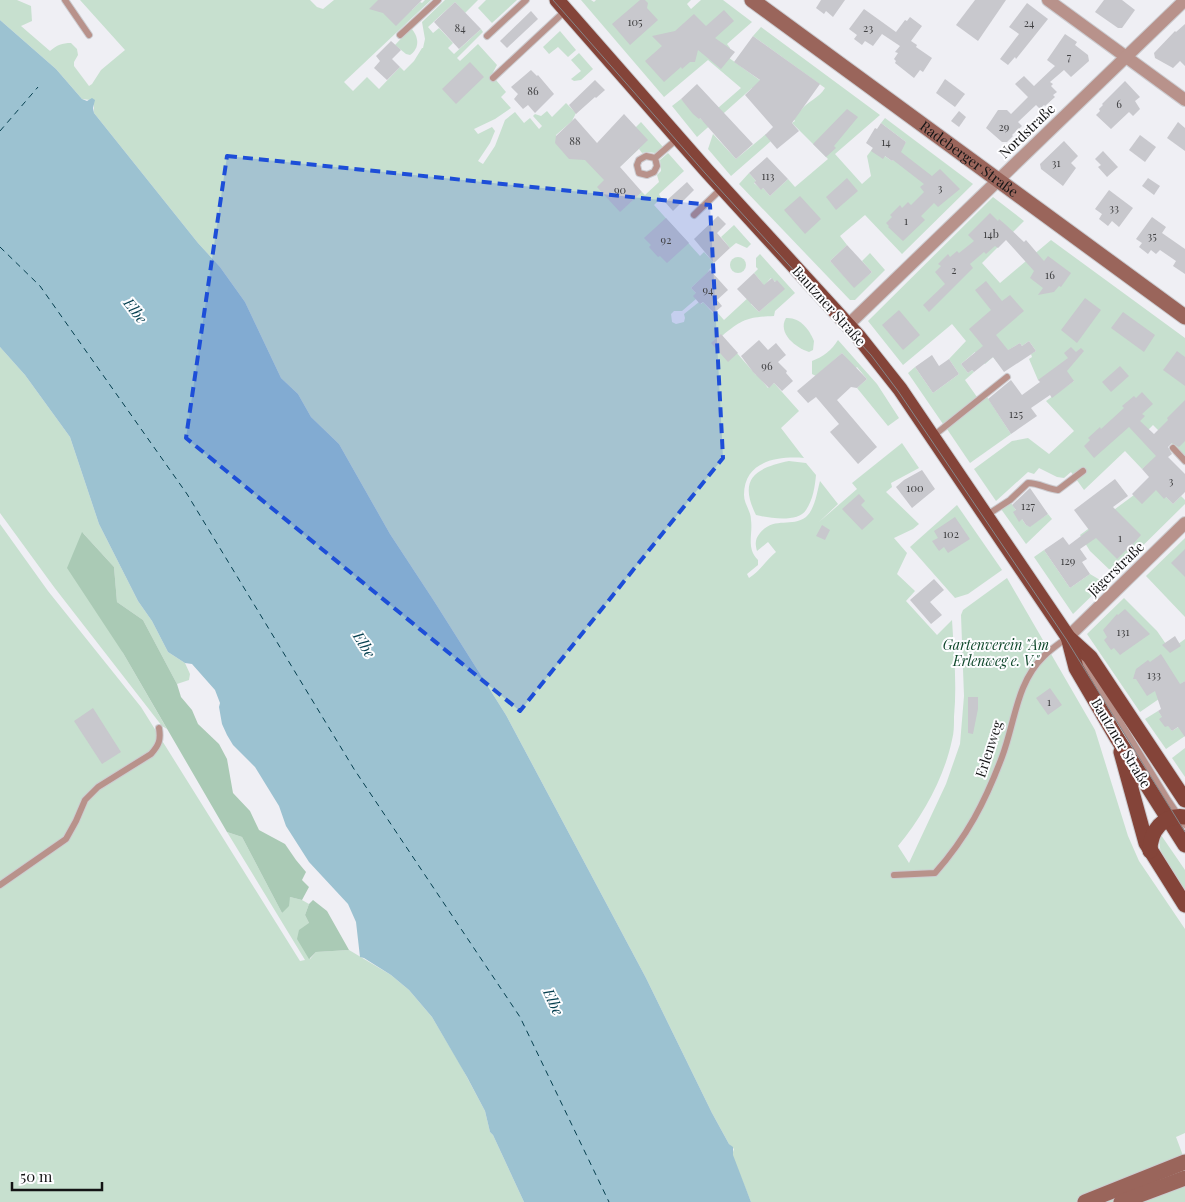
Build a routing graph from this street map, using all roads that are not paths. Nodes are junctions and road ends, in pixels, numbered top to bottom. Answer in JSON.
{"nodes":[{"id":1,"x":65,"y":0,"type":"edge"},
{"id":2,"x":438,"y":0,"type":"edge"},
{"id":3,"x":526,"y":0,"type":"edge"},
{"id":4,"x":752,"y":0,"type":"edge"},
{"id":5,"x":1048,"y":0,"type":"edge"},
{"id":6,"x":1185,"y":0,"type":"edge"},
{"id":7,"x":562,"y":5,"type":"edge"},
{"id":8,"x":89,"y":35,"type":"dead end"},
{"id":9,"x":400,"y":35,"type":"dead end"},
{"id":10,"x":487,"y":36,"type":"dead end"},
{"id":11,"x":1126,"y":57,"type":"junction"},
{"id":12,"x":493,"y":78,"type":"dead end"},
{"id":13,"x":1185,"y":100,"type":"edge"},
{"id":14,"x":678,"y":138,"type":"junction"},
{"id":15,"x":655,"y":158,"type":"dead end"},
{"id":16,"x":998,"y":180,"type":"junction"},
{"id":17,"x":722,"y":188,"type":"junction"},
{"id":18,"x":694,"y":215,"type":"dead end"},
{"id":19,"x":1185,"y":317,"type":"edge"},
{"id":20,"x":848,"y":325,"type":"junction"},
{"id":21,"x":1007,"y":377,"type":"dead end"},
{"id":22,"x":932,"y":437,"type":"junction"},
{"id":23,"x":1172,"y":448,"type":"dead end"},
{"id":24,"x":1185,"y":461,"type":"edge"},
{"id":25,"x":1083,"y":471,"type":"dead end"},
{"id":26,"x":986,"y":516,"type":"junction"},
{"id":27,"x":1185,"y":522,"type":"edge"},
{"id":28,"x":1068,"y":637,"type":"junction"},
{"id":29,"x":159,"y":728,"type":"dead end"},
{"id":30,"x":1117,"y":738,"type":"junction"},
{"id":31,"x":1185,"y":800,"type":"edge"},
{"id":32,"x":1179,"y":820,"type":"edge"},
{"id":33,"x":1185,"y":845,"type":"edge"},
{"id":34,"x":1150,"y":851,"type":"junction"},
{"id":35,"x":894,"y":875,"type":"dead end"},
{"id":36,"x":0,"y":885,"type":"edge"},
{"id":37,"x":1185,"y":904,"type":"edge"},
{"id":38,"x":1185,"y":1162,"type":"edge"},
{"id":39,"x":1185,"y":1178,"type":"edge"},
{"id":40,"x":1085,"y":1202,"type":"edge"},
{"id":41,"x":1121,"y":1202,"type":"edge"}],
"edges":[{"from":1,"to":8,"type":"lane"},
{"from":2,"to":9,"type":"lane"},
{"from":3,"to":10,"type":"lane"},
{"from":4,"to":16,"type":"street","name":"Radeberger Straße"},
{"from":5,"to":11,"type":"street"},
{"from":6,"to":11,"type":"street","name":"Nordstraße"},
{"from":7,"to":12,"type":"lane"},
{"from":7,"to":14,"type":"main road","name":"Bautzner Straße"},
{"from":11,"to":13,"type":"street"},
{"from":11,"to":16,"type":"street","name":"Nordstraße"},
{"from":14,"to":15,"type":"lane"},
{"from":14,"to":17,"type":"main road","name":"Bautzner Straße"},
{"from":16,"to":19,"type":"street","name":"Radeberger Straße"},
{"from":16,"to":20,"type":"street","name":"Nordstraße"},
{"from":17,"to":18,"type":"lane"},
{"from":17,"to":20,"type":"main road","name":"Bautzner Straße"},
{"from":20,"to":22,"type":"main road","name":"Bautzner Straße"},
{"from":21,"to":22,"type":"lane"},
{"from":22,"to":26,"type":"main road","name":"Bautzner Straße"},
{"from":23,"to":24,"type":"lane"},
{"from":25,"to":26,"type":"lane"},
{"from":26,"to":28,"type":"main road","name":"Bautzner Straße"},
{"from":27,"to":28,"type":"street","name":"Jägerstraße"},
{"from":28,"to":30,"type":"main road","name":"Bautzner Straße"},
{"from":28,"to":31,"type":"main road","name":"Bautzner Straße"},
{"from":28,"to":32,"type":"lane"},
{"from":28,"to":35,"type":"lane","name":"Erlenweg"},
{"from":29,"to":36,"type":"lane"},
{"from":30,"to":32,"type":"main road","name":"Bautzner Straße"},
{"from":30,"to":34,"type":"main road"},
{"from":32,"to":33,"type":"main road","name":"Bautzner Straße"},
{"from":32,"to":34,"type":"main road"},
{"from":34,"to":37,"type":"main road"},
{"from":38,"to":40,"type":"street"},
{"from":39,"to":41,"type":"street"}]}
